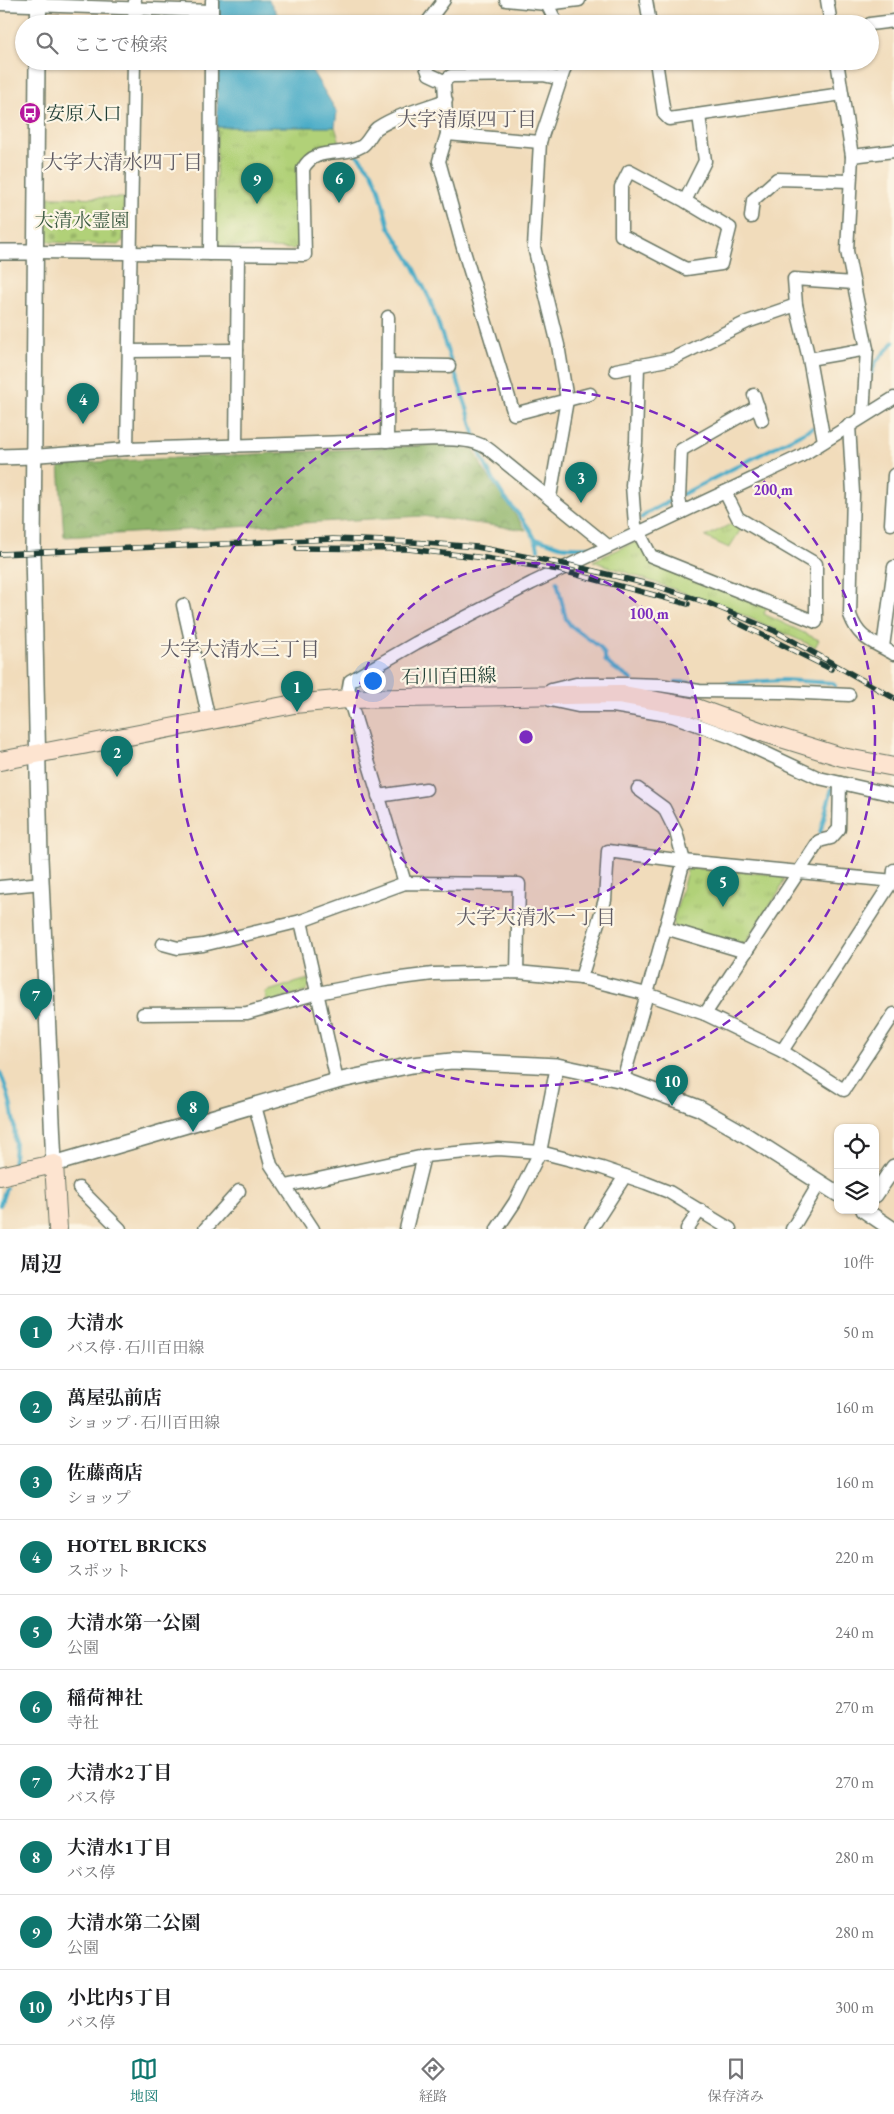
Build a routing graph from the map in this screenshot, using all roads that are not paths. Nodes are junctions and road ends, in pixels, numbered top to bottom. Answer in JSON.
{"nodes":[{"id":1,"x":444,"y":0,"type":"edge"},
{"id":2,"x":506,"y":0,"type":"edge"},
{"id":3,"x":579,"y":0,"type":"edge"},
{"id":4,"x":646,"y":0,"type":"edge"},
{"id":5,"x":828,"y":0,"type":"edge"},
{"id":6,"x":546,"y":2,"type":"edge"},
{"id":7,"x":39,"y":3,"type":"edge"},
{"id":8,"x":0,"y":4,"type":"edge"},
{"id":9,"x":135,"y":4,"type":"edge"},
{"id":10,"x":212,"y":11,"type":"edge"},
{"id":11,"x":433,"y":15,"type":"edge"},
{"id":12,"x":552,"y":15,"type":"edge"},
{"id":13,"x":648,"y":15,"type":"edge"},
{"id":14,"x":830,"y":15,"type":"edge"},
{"id":15,"x":894,"y":21,"type":"edge"},
{"id":16,"x":879,"y":23,"type":"edge"},
{"id":17,"x":37,"y":70,"type":"edge"},
{"id":18,"x":134,"y":70,"type":"edge"},
{"id":19,"x":212,"y":70,"type":"edge"},
{"id":20,"x":427,"y":70,"type":"edge"},
{"id":21,"x":564,"y":70,"type":"edge"},
{"id":22,"x":657,"y":70,"type":"edge"},
{"id":23,"x":838,"y":70,"type":"edge"},
{"id":24,"x":561,"y":79,"type":"junction"},
{"id":25,"x":444,"y":81,"type":"junction"},
{"id":26,"x":842,"y":94,"type":"junction"},
{"id":27,"x":446,"y":100,"type":"junction"},
{"id":28,"x":699,"y":115,"type":"junction"},
{"id":29,"x":447,"y":134,"type":"junction"},
{"id":30,"x":540,"y":142,"type":"junction"},
{"id":31,"x":894,"y":152,"type":"edge"},
{"id":32,"x":852,"y":156,"type":"junction"},
{"id":33,"x":850,"y":181,"type":"junction"},
{"id":34,"x":685,"y":201,"type":"junction"},
{"id":35,"x":751,"y":217,"type":"dead end"},
{"id":36,"x":0,"y":252,"type":"edge"},
{"id":37,"x":36,"y":252,"type":"junction"},
{"id":38,"x":130,"y":253,"type":"junction"},
{"id":39,"x":210,"y":254,"type":"junction"},
{"id":40,"x":238,"y":255,"type":"junction"},
{"id":41,"x":854,"y":283,"type":"junction"},
{"id":42,"x":796,"y":304,"type":"junction"},
{"id":43,"x":388,"y":317,"type":"dead end"},
{"id":44,"x":867,"y":349,"type":"junction"},
{"id":45,"x":129,"y":350,"type":"junction"},
{"id":46,"x":237,"y":350,"type":"junction"},
{"id":47,"x":809,"y":358,"type":"junction"},
{"id":48,"x":388,"y":365,"type":"junction"},
{"id":49,"x":449,"y":366,"type":"dead end"},
{"id":50,"x":638,"y":366,"type":"junction"},
{"id":51,"x":616,"y":370,"type":"dead end"},
{"id":52,"x":590,"y":394,"type":"dead end"},
{"id":53,"x":894,"y":398,"type":"edge"},
{"id":54,"x":567,"y":400,"type":"junction"},
{"id":55,"x":864,"y":416,"type":"junction"},
{"id":56,"x":762,"y":420,"type":"dead end"},
{"id":57,"x":849,"y":424,"type":"junction"},
{"id":58,"x":387,"y":441,"type":"junction"},
{"id":59,"x":824,"y":441,"type":"junction"},
{"id":60,"x":236,"y":446,"type":"junction"},
{"id":61,"x":127,"y":449,"type":"junction"},
{"id":62,"x":34,"y":456,"type":"junction"},
{"id":63,"x":0,"y":457,"type":"edge"},
{"id":64,"x":894,"y":474,"type":"edge"},
{"id":65,"x":725,"y":492,"type":"junction"},
{"id":66,"x":550,"y":498,"type":"junction"},
{"id":67,"x":680,"y":502,"type":"junction"},
{"id":68,"x":891,"y":524,"type":"dead end"},
{"id":69,"x":637,"y":532,"type":"junction"},
{"id":70,"x":608,"y":546,"type":"junction"},
{"id":71,"x":894,"y":567,"type":"edge"},
{"id":72,"x":183,"y":605,"type":"dead end"},
{"id":73,"x":888,"y":651,"type":"edge"},
{"id":74,"x":849,"y":695,"type":"dead end"},
{"id":75,"x":527,"y":696,"type":"junction"},
{"id":76,"x":347,"y":699,"type":"junction"},
{"id":77,"x":209,"y":720,"type":"junction"},
{"id":78,"x":38,"y":753,"type":"junction"},
{"id":79,"x":0,"y":761,"type":"edge"},
{"id":80,"x":894,"y":767,"type":"edge"},
{"id":81,"x":840,"y":783,"type":"junction"},
{"id":82,"x":426,"y":788,"type":"dead end"},
{"id":83,"x":638,"y":789,"type":"dead end"},
{"id":84,"x":894,"y":795,"type":"edge"},
{"id":85,"x":378,"y":796,"type":"junction"},
{"id":86,"x":684,"y":861,"type":"junction"},
{"id":87,"x":798,"y":872,"type":"junction"},
{"id":88,"x":894,"y":877,"type":"edge"},
{"id":89,"x":42,"y":882,"type":"junction"},
{"id":90,"x":405,"y":883,"type":"junction"},
{"id":91,"x":0,"y":887,"type":"edge"},
{"id":92,"x":301,"y":921,"type":"junction"},
{"id":93,"x":665,"y":928,"type":"junction"},
{"id":94,"x":163,"y":944,"type":"dead end"},
{"id":95,"x":746,"y":952,"type":"junction"},
{"id":96,"x":517,"y":972,"type":"junction"},
{"id":97,"x":581,"y":978,"type":"junction"},
{"id":98,"x":318,"y":994,"type":"junction"},
{"id":99,"x":647,"y":994,"type":"junction"},
{"id":100,"x":143,"y":1014,"type":"dead end"},
{"id":101,"x":705,"y":1014,"type":"junction"},
{"id":102,"x":894,"y":1014,"type":"edge"},
{"id":103,"x":782,"y":1051,"type":"junction"},
{"id":104,"x":557,"y":1066,"type":"junction"},
{"id":105,"x":623,"y":1080,"type":"junction"},
{"id":106,"x":337,"y":1081,"type":"junction"},
{"id":107,"x":255,"y":1106,"type":"junction"},
{"id":108,"x":540,"y":1152,"type":"junction"},
{"id":109,"x":424,"y":1156,"type":"junction"},
{"id":110,"x":54,"y":1164,"type":"junction"},
{"id":111,"x":894,"y":1167,"type":"edge"},
{"id":112,"x":0,"y":1176,"type":"edge"},
{"id":113,"x":626,"y":1176,"type":"junction"},
{"id":114,"x":820,"y":1182,"type":"junction"},
{"id":115,"x":286,"y":1186,"type":"junction"},
{"id":116,"x":79,"y":1188,"type":"dead end"},
{"id":117,"x":879,"y":1189,"type":"edge"},
{"id":118,"x":239,"y":1191,"type":"dead end"},
{"id":119,"x":834,"y":1191,"type":"edge"},
{"id":120,"x":700,"y":1210,"type":"junction"},
{"id":121,"x":871,"y":1214,"type":"edge"},
{"id":122,"x":58,"y":1229,"type":"edge"},
{"id":123,"x":120,"y":1229,"type":"edge"},
{"id":124,"x":205,"y":1229,"type":"edge"},
{"id":125,"x":313,"y":1229,"type":"edge"},
{"id":126,"x":406,"y":1229,"type":"edge"},
{"id":127,"x":498,"y":1229,"type":"edge"},
{"id":128,"x":591,"y":1229,"type":"edge"},
{"id":129,"x":687,"y":1229,"type":"edge"},
{"id":130,"x":730,"y":1229,"type":"edge"},
{"id":131,"x":792,"y":1229,"type":"edge"},
{"id":132,"x":892,"y":1229,"type":"edge"}],
"edges":[{"from":1,"to":11,"type":"street"},
{"from":2,"to":6,"type":"street"},
{"from":3,"to":6,"type":"street"},
{"from":4,"to":13,"type":"street"},
{"from":5,"to":14,"type":"street"},
{"from":6,"to":12,"type":"street"},
{"from":7,"to":8,"type":"street"},
{"from":7,"to":9,"type":"street"},
{"from":9,"to":10,"type":"street"},
{"from":15,"to":16,"type":"street"},
{"from":17,"to":37,"type":"street"},
{"from":18,"to":38,"type":"street"},
{"from":19,"to":39,"type":"street"},
{"from":20,"to":25,"type":"street"},
{"from":21,"to":24,"type":"street"},
{"from":22,"to":28,"type":"street"},
{"from":23,"to":26,"type":"street"},
{"from":24,"to":25,"type":"street"},
{"from":24,"to":30,"type":"street"},
{"from":25,"to":27,"type":"street"},
{"from":26,"to":28,"type":"street"},
{"from":26,"to":32,"type":"street"},
{"from":27,"to":29,"type":"street"},
{"from":27,"to":40,"type":"street"},
{"from":28,"to":34,"type":"street"},
{"from":29,"to":30,"type":"street"},
{"from":29,"to":54,"type":"street"},
{"from":30,"to":54,"type":"street"},
{"from":31,"to":32,"type":"street"},
{"from":32,"to":33,"type":"street"},
{"from":33,"to":35,"type":"street"},
{"from":33,"to":41,"type":"street"},
{"from":34,"to":34,"type":"street"},
{"from":36,"to":37,"type":"street"},
{"from":37,"to":38,"type":"street"},
{"from":37,"to":62,"type":"street"},
{"from":38,"to":39,"type":"street"},
{"from":38,"to":45,"type":"street"},
{"from":39,"to":40,"type":"street"},
{"from":40,"to":46,"type":"street"},
{"from":41,"to":42,"type":"street"},
{"from":41,"to":44,"type":"street"},
{"from":42,"to":47,"type":"street"},
{"from":42,"to":50,"type":"street"},
{"from":43,"to":48,"type":"street"},
{"from":44,"to":47,"type":"street"},
{"from":44,"to":55,"type":"street"},
{"from":45,"to":46,"type":"street"},
{"from":45,"to":61,"type":"street"},
{"from":46,"to":60,"type":"street"},
{"from":47,"to":59,"type":"street"},
{"from":48,"to":49,"type":"street"},
{"from":48,"to":58,"type":"street"},
{"from":50,"to":51,"type":"street"},
{"from":50,"to":69,"type":"street"},
{"from":52,"to":54,"type":"street"},
{"from":53,"to":55,"type":"street"},
{"from":54,"to":66,"type":"street"},
{"from":55,"to":57,"type":"street"},
{"from":56,"to":67,"type":"street"},
{"from":57,"to":59,"type":"street"},
{"from":57,"to":73,"type":"street"},
{"from":58,"to":60,"type":"street"},
{"from":58,"to":66,"type":"street"},
{"from":59,"to":65,"type":"street"},
{"from":60,"to":61,"type":"street"},
{"from":61,"to":62,"type":"street"},
{"from":62,"to":63,"type":"street"},
{"from":62,"to":78,"type":"street"},
{"from":64,"to":68,"type":"street"},
{"from":65,"to":67,"type":"street"},
{"from":65,"to":69,"type":"street"},
{"from":66,"to":70,"type":"street"},
{"from":67,"to":69,"type":"street"},
{"from":69,"to":70,"type":"street"},
{"from":70,"to":76,"type":"street"},
{"from":71,"to":73,"type":"street"},
{"from":72,"to":77,"type":"street"},
{"from":74,"to":75,"type":"street"},
{"from":75,"to":76,"type":"main road","name":"石川百田線"},
{"from":75,"to":80,"type":"main road","name":"石川百田線"},
{"from":75,"to":81,"type":"street"},
{"from":76,"to":77,"type":"main road","name":"石川百田線"},
{"from":76,"to":85,"type":"street"},
{"from":77,"to":78,"type":"main road","name":"石川百田線"},
{"from":78,"to":79,"type":"main road","name":"石川百田線"},
{"from":78,"to":89,"type":"street"},
{"from":81,"to":84,"type":"street"},
{"from":81,"to":87,"type":"street"},
{"from":82,"to":85,"type":"street"},
{"from":83,"to":86,"type":"street"},
{"from":85,"to":90,"type":"street"},
{"from":86,"to":87,"type":"street"},
{"from":86,"to":93,"type":"street"},
{"from":86,"to":97,"type":"street"},
{"from":87,"to":88,"type":"street"},
{"from":87,"to":95,"type":"street"},
{"from":88,"to":103,"type":"street"},
{"from":89,"to":91,"type":"street"},
{"from":89,"to":110,"type":"street"},
{"from":90,"to":92,"type":"street"},
{"from":90,"to":96,"type":"street"},
{"from":92,"to":94,"type":"street"},
{"from":92,"to":98,"type":"street"},
{"from":93,"to":95,"type":"street"},
{"from":93,"to":99,"type":"street"},
{"from":95,"to":101,"type":"street"},
{"from":96,"to":97,"type":"street"},
{"from":96,"to":98,"type":"street"},
{"from":97,"to":99,"type":"street"},
{"from":98,"to":100,"type":"street"},
{"from":98,"to":106,"type":"street"},
{"from":99,"to":101,"type":"street"},
{"from":99,"to":105,"type":"street"},
{"from":101,"to":103,"type":"street"},
{"from":102,"to":103,"type":"street"},
{"from":104,"to":105,"type":"street"},
{"from":104,"to":106,"type":"street"},
{"from":104,"to":108,"type":"street"},
{"from":105,"to":114,"type":"street"},
{"from":106,"to":107,"type":"street"},
{"from":107,"to":110,"type":"street"},
{"from":107,"to":115,"type":"street"},
{"from":108,"to":109,"type":"street"},
{"from":108,"to":113,"type":"street"},
{"from":108,"to":127,"type":"street"},
{"from":109,"to":115,"type":"street"},
{"from":109,"to":126,"type":"street"},
{"from":110,"to":112,"type":"main road"},
{"from":110,"to":122,"type":"main road"},
{"from":111,"to":117,"type":"street"},
{"from":113,"to":120,"type":"street"},
{"from":113,"to":128,"type":"street"},
{"from":114,"to":119,"type":"street"},
{"from":114,"to":131,"type":"street"},
{"from":115,"to":125,"type":"street"},
{"from":116,"to":123,"type":"street"},
{"from":118,"to":124,"type":"street"},
{"from":120,"to":129,"type":"street"},
{"from":120,"to":130,"type":"street"},
{"from":121,"to":132,"type":"street"}]}
